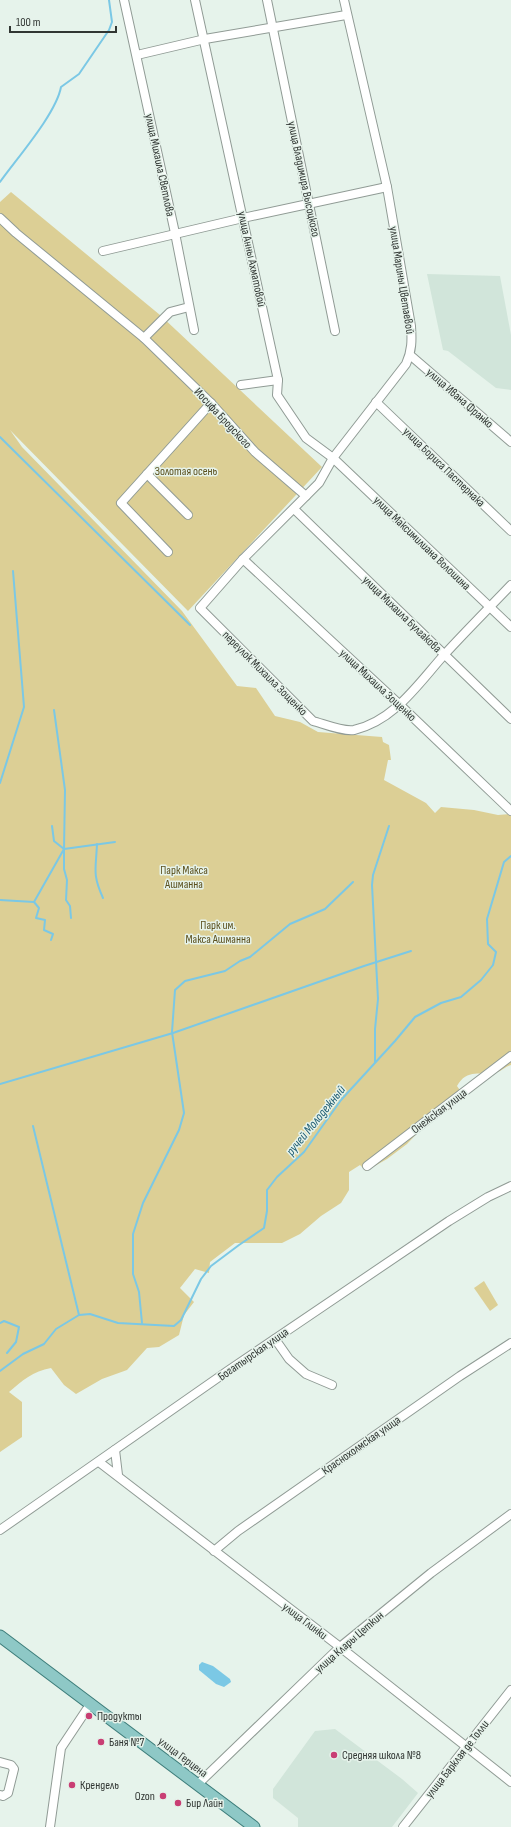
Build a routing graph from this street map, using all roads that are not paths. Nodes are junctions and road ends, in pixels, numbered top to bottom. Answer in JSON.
{"nodes":[{"id":1,"x":124,"y":0,"type":"edge"},
{"id":2,"x":196,"y":0,"type":"edge"},
{"id":3,"x":267,"y":0,"type":"edge"},
{"id":4,"x":344,"y":0,"type":"edge"},
{"id":5,"x":346,"y":15,"type":"junction"},
{"id":6,"x":273,"y":28,"type":"junction"},
{"id":7,"x":205,"y":39,"type":"junction"},
{"id":8,"x":137,"y":55,"type":"junction"},
{"id":9,"x":387,"y":187,"type":"junction"},
{"id":10,"x":309,"y":204,"type":"junction"},
{"id":11,"x":0,"y":218,"type":"edge"},
{"id":12,"x":243,"y":218,"type":"junction"},
{"id":13,"x":175,"y":234,"type":"junction"},
{"id":14,"x":103,"y":251,"type":"dead end"},
{"id":15,"x":189,"y":307,"type":"junction"},
{"id":16,"x":194,"y":330,"type":"dead end"},
{"id":17,"x":336,"y":331,"type":"dead end"},
{"id":18,"x":144,"y":338,"type":"junction"},
{"id":19,"x":410,"y":355,"type":"junction"},
{"id":20,"x":278,"y":380,"type":"junction"},
{"id":21,"x":241,"y":385,"type":"dead end"},
{"id":22,"x":376,"y":402,"type":"junction"},
{"id":23,"x":211,"y":403,"type":"junction"},
{"id":24,"x":511,"y":442,"type":"edge"},
{"id":25,"x":333,"y":458,"type":"junction"},
{"id":26,"x":147,"y":474,"type":"junction"},
{"id":27,"x":306,"y":496,"type":"junction"},
{"id":28,"x":294,"y":509,"type":"junction"},
{"id":29,"x":188,"y":515,"type":"dead end"},
{"id":30,"x":511,"y":531,"type":"edge"},
{"id":31,"x":168,"y":552,"type":"dead end"},
{"id":32,"x":243,"y":560,"type":"junction"},
{"id":33,"x":511,"y":585,"type":"edge"},
{"id":34,"x":490,"y":607,"type":"junction"},
{"id":35,"x":200,"y":608,"type":"joint"},
{"id":36,"x":511,"y":627,"type":"edge"},
{"id":37,"x":444,"y":655,"type":"junction"},
{"id":38,"x":400,"y":705,"type":"junction"},
{"id":39,"x":511,"y":719,"type":"edge"},
{"id":40,"x":511,"y":811,"type":"edge"},
{"id":41,"x":511,"y":1056,"type":"edge"},
{"id":42,"x":367,"y":1166,"type":"dead end"},
{"id":43,"x":511,"y":1186,"type":"edge"},
{"id":44,"x":275,"y":1339,"type":"junction"},
{"id":45,"x":511,"y":1343,"type":"edge"},
{"id":46,"x":332,"y":1385,"type":"dead end"},
{"id":47,"x":115,"y":1450,"type":"junction"},
{"id":48,"x":98,"y":1462,"type":"junction"},
{"id":49,"x":118,"y":1476,"type":"junction"},
{"id":50,"x":511,"y":1514,"type":"edge"},
{"id":51,"x":0,"y":1530,"type":"edge"},
{"id":52,"x":214,"y":1551,"type":"junction"},
{"id":53,"x":0,"y":1636,"type":"edge"},
{"id":54,"x":340,"y":1647,"type":"junction"},
{"id":55,"x":511,"y":1690,"type":"edge"},
{"id":56,"x":91,"y":1703,"type":"junction"},
{"id":57,"x":468,"y":1747,"type":"junction"},
{"id":58,"x":0,"y":1762,"type":"edge"},
{"id":59,"x":511,"y":1782,"type":"edge"},
{"id":60,"x":198,"y":1784,"type":"junction"},
{"id":61,"x":0,"y":1795,"type":"edge"},
{"id":62,"x":250,"y":1826,"type":"edge"},
{"id":63,"x":50,"y":1827,"type":"edge"},
{"id":64,"x":403,"y":1827,"type":"edge"}],
"edges":[{"from":1,"to":8,"type":"street","name":"улица Михаила Светлова"},
{"from":2,"to":7,"type":"street","name":"улица Анны Ахматовой"},
{"from":3,"to":6,"type":"street","name":"улица Владимира Высоцкого"},
{"from":4,"to":5,"type":"street","name":"улица Марины Цветаевой"},
{"from":5,"to":6,"type":"street"},
{"from":5,"to":9,"type":"street","name":"улица Марины Цветаевой"},
{"from":6,"to":7,"type":"street"},
{"from":6,"to":10,"type":"street","name":"улица Владимира Высоцкого"},
{"from":7,"to":8,"type":"street"},
{"from":7,"to":12,"type":"street","name":"улица Анны Ахматовой"},
{"from":8,"to":13,"type":"street","name":"улица Михаила Светлова"},
{"from":9,"to":10,"type":"street"},
{"from":9,"to":19,"type":"street","name":"улица Марины Цветаевой"},
{"from":10,"to":12,"type":"street"},
{"from":10,"to":17,"type":"street","name":"улица Владимира Высоцкого"},
{"from":11,"to":18,"type":"street","name":"Иосифа Бродского"},
{"from":12,"to":13,"type":"street"},
{"from":12,"to":20,"type":"street","name":"улица Анны Ахматовой"},
{"from":13,"to":14,"type":"street"},
{"from":13,"to":15,"type":"street","name":"улица Михаила Светлова"},
{"from":15,"to":16,"type":"street","name":"улица Михаила Светлова"},
{"from":15,"to":18,"type":"street"},
{"from":18,"to":23,"type":"street","name":"Иосифа Бродского"},
{"from":19,"to":22,"type":"street","name":"улица Марины Цветаевой"},
{"from":19,"to":24,"type":"street","name":"улица Ивана Франко"},
{"from":20,"to":21,"type":"street"},
{"from":20,"to":25,"type":"street","name":"улица Анны Ахматовой"},
{"from":22,"to":25,"type":"street","name":"улица Марины Цветаевой"},
{"from":22,"to":30,"type":"street","name":"улица Бориса Пастернака"},
{"from":23,"to":26,"type":"street"},
{"from":23,"to":27,"type":"street","name":"Иосифа Бродского"},
{"from":25,"to":27,"type":"street","name":"улица Марины Цветаевой"},
{"from":25,"to":34,"type":"street","name":"улица Максимилиана Волошина"},
{"from":26,"to":29,"type":"street"},
{"from":26,"to":31,"type":"street"},
{"from":27,"to":28,"type":"street","name":"улица Марины Цветаевой"},
{"from":28,"to":32,"type":"street","name":"улица Марины Цветаевой"},
{"from":28,"to":37,"type":"street","name":"улица Михаила Булгакова"},
{"from":32,"to":35,"type":"street","name":"улица Марины Цветаевой"},
{"from":32,"to":38,"type":"street","name":"улица Михаила Зощенко"},
{"from":33,"to":34,"type":"street","name":"переулок Михаила Зощенко"},
{"from":34,"to":36,"type":"street","name":"улица Максимилиана Волошина"},
{"from":34,"to":37,"type":"street","name":"переулок Михаила Зощенко"},
{"from":35,"to":38,"type":"street","name":"переулок Михаила Зощенко"},
{"from":37,"to":38,"type":"street","name":"переулок Михаила Зощенко"},
{"from":37,"to":39,"type":"street","name":"улица Михаила Булгакова"},
{"from":38,"to":40,"type":"street","name":"улица Михаила Зощенко"},
{"from":41,"to":42,"type":"street","name":"Онежская улица"},
{"from":43,"to":44,"type":"street","name":"Богатырская улица"},
{"from":44,"to":46,"type":"street"},
{"from":44,"to":47,"type":"street","name":"Богатырская улица"},
{"from":45,"to":52,"type":"street","name":"Краснохолмская улица"},
{"from":47,"to":48,"type":"street","name":"Богатырская улица"},
{"from":47,"to":49,"type":"street"},
{"from":48,"to":49,"type":"street","name":"улица Глинки"},
{"from":48,"to":51,"type":"street","name":"Богатырская улица"},
{"from":49,"to":52,"type":"street","name":"улица Глинки"},
{"from":50,"to":54,"type":"street","name":"улица Клары Цеткин"},
{"from":52,"to":54,"type":"street","name":"улица Глинки"},
{"from":53,"to":56,"type":"main road","name":"улица Герцена"},
{"from":54,"to":57,"type":"street","name":"улица Глинки"},
{"from":54,"to":60,"type":"street","name":"улица Клары Цеткин"},
{"from":55,"to":57,"type":"street","name":"улица Барклая де Толли"},
{"from":56,"to":60,"type":"main road","name":"улица Герцена"},
{"from":56,"to":63,"type":"street"},
{"from":57,"to":59,"type":"street","name":"улица Глинки"},
{"from":57,"to":64,"type":"street","name":"улица Барклая де Толли"},
{"from":58,"to":61,"type":"street"},
{"from":60,"to":62,"type":"main road","name":"улица Герцена"}]}
